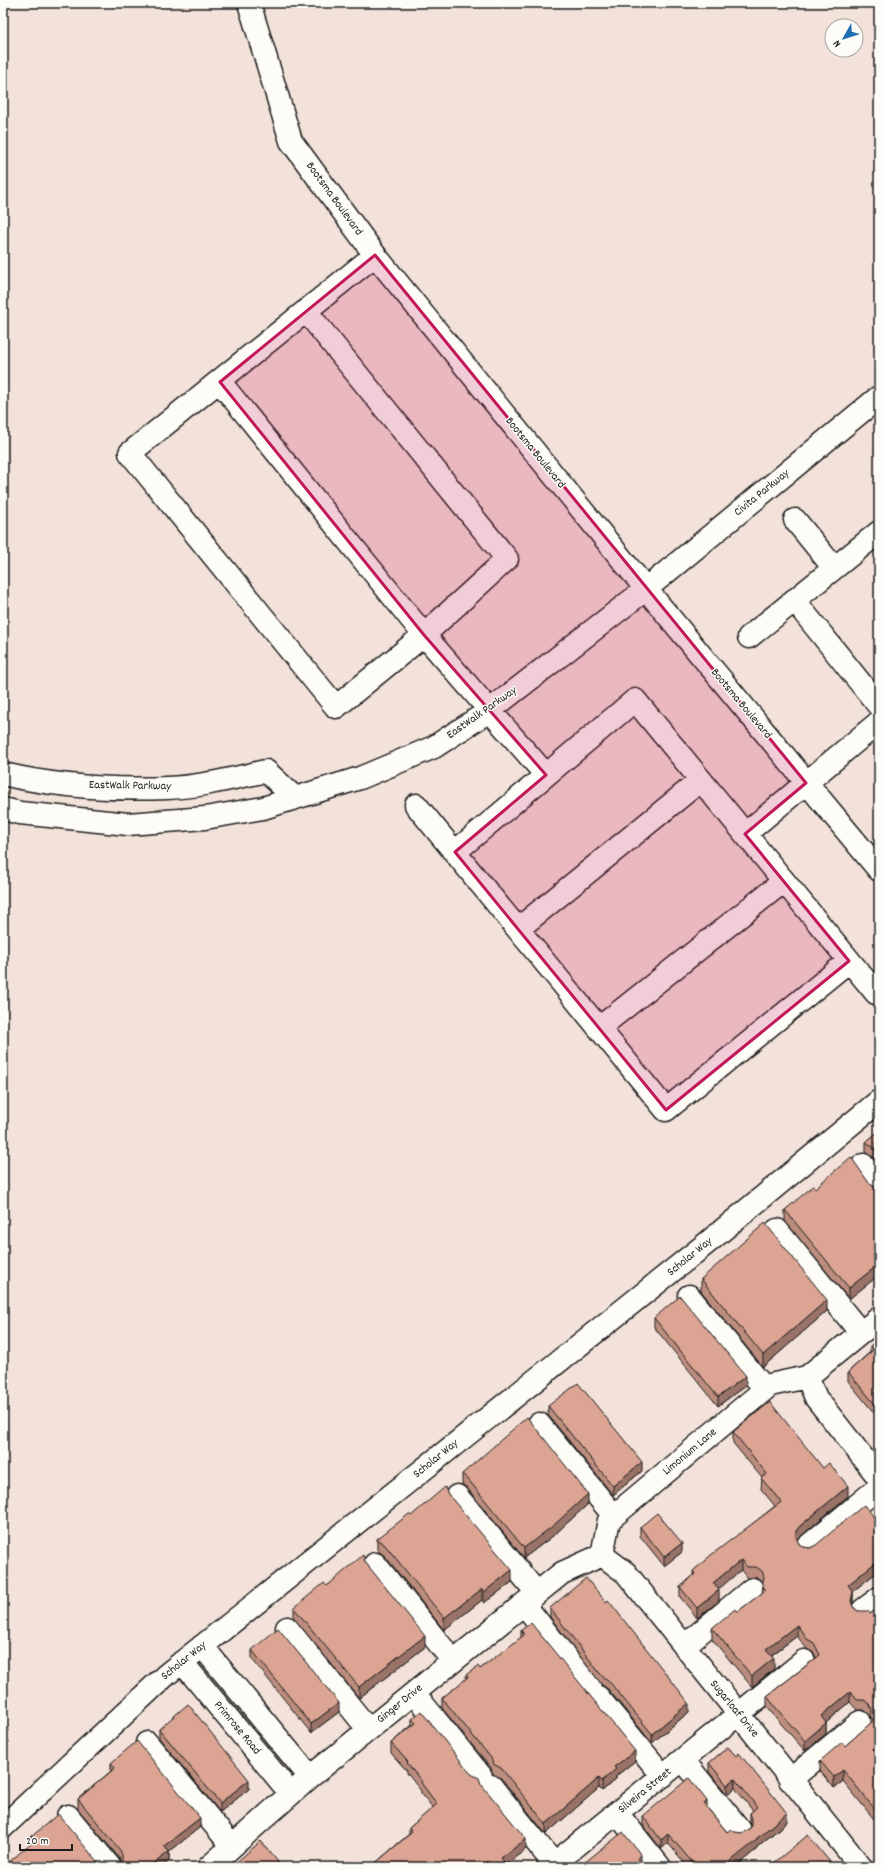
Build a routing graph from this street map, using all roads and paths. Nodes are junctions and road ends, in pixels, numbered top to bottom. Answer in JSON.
{"nodes":[{"id":1,"x":249,"y":3,"type":"edge"},
{"id":2,"x":375,"y":255,"type":"junction"},
{"id":3,"x":306,"y":311,"type":"junction"},
{"id":4,"x":220,"y":382,"type":"junction"},
{"id":5,"x":877,"y":401,"type":"edge"},
{"id":6,"x":795,"y":520,"type":"dead end"},
{"id":7,"x":875,"y":543,"type":"edge"},
{"id":8,"x":834,"y":568,"type":"junction"},
{"id":9,"x":646,"y":589,"type":"junction"},
{"id":10,"x":794,"y":600,"type":"junction"},
{"id":11,"x":424,"y":635,"type":"junction"},
{"id":12,"x":749,"y":637,"type":"dead end"},
{"id":13,"x":879,"y":706,"type":"edge"},
{"id":14,"x":489,"y":711,"type":"junction"},
{"id":15,"x":879,"y":722,"type":"edge"},
{"id":16,"x":3,"y":774,"type":"edge"},
{"id":17,"x":546,"y":775,"type":"junction"},
{"id":18,"x":701,"y":780,"type":"junction"},
{"id":19,"x":806,"y":782,"type":"junction"},
{"id":20,"x":295,"y":798,"type":"junction"},
{"id":21,"x":416,"y":805,"type":"dead end"},
{"id":22,"x":3,"y":809,"type":"edge"},
{"id":23,"x":745,"y":834,"type":"junction"},
{"id":24,"x":455,"y":852,"type":"junction"},
{"id":25,"x":879,"y":870,"type":"edge"},
{"id":26,"x":784,"y":881,"type":"junction"},
{"id":27,"x":518,"y":929,"type":"junction"},
{"id":28,"x":849,"y":961,"type":"junction"},
{"id":29,"x":876,"y":993,"type":"dead end"},
{"id":30,"x":599,"y":1028,"type":"junction"},
{"id":31,"x":879,"y":1101,"type":"edge"},
{"id":32,"x":863,"y":1165,"type":"dead end"},
{"id":33,"x":879,"y":1186,"type":"edge"},
{"id":34,"x":777,"y":1230,"type":"dead end"},
{"id":35,"x":689,"y":1296,"type":"dead end"},
{"id":36,"x":873,"y":1325,"type":"edge"},
{"id":37,"x":807,"y":1377,"type":"junction"},
{"id":38,"x":765,"y":1389,"type":"junction"},
{"id":39,"x":539,"y":1424,"type":"dead end"},
{"id":40,"x":879,"y":1478,"type":"edge"},
{"id":41,"x":879,"y":1487,"type":"edge"},
{"id":42,"x":457,"y":1496,"type":"dead end"},
{"id":43,"x":614,"y":1516,"type":"junction"},
{"id":44,"x":808,"y":1546,"type":"edge"},
{"id":45,"x":602,"y":1555,"type":"junction"},
{"id":46,"x":375,"y":1564,"type":"dead end"},
{"id":47,"x":752,"y":1589,"type":"dead end"},
{"id":48,"x":530,"y":1598,"type":"junction"},
{"id":49,"x":287,"y":1628,"type":"dead end"},
{"id":50,"x":202,"y":1646,"type":"junction"},
{"id":51,"x":684,"y":1646,"type":"junction"},
{"id":52,"x":453,"y":1661,"type":"junction"},
{"id":53,"x":804,"y":1661,"type":"dead end"},
{"id":54,"x":182,"y":1662,"type":"junction"},
{"id":55,"x":414,"y":1693,"type":"junction"},
{"id":56,"x":739,"y":1715,"type":"junction"},
{"id":57,"x":860,"y":1722,"type":"dead end"},
{"id":58,"x":368,"y":1729,"type":"junction"},
{"id":59,"x":147,"y":1743,"type":"dead end"},
{"id":60,"x":683,"y":1760,"type":"junction"},
{"id":61,"x":663,"y":1776,"type":"junction"},
{"id":62,"x":310,"y":1777,"type":"junction"},
{"id":63,"x":790,"y":1780,"type":"junction"},
{"id":64,"x":291,"y":1794,"type":"junction"},
{"id":65,"x":617,"y":1813,"type":"junction"},
{"id":66,"x":68,"y":1816,"type":"dead end"},
{"id":67,"x":3,"y":1827,"type":"edge"},
{"id":68,"x":740,"y":1830,"type":"dead end"},
{"id":69,"x":232,"y":1846,"type":"junction"},
{"id":70,"x":551,"y":1866,"type":"edge"},
{"id":71,"x":110,"y":1867,"type":"edge"},
{"id":72,"x":209,"y":1867,"type":"edge"},
{"id":73,"x":660,"y":1867,"type":"edge"},
{"id":74,"x":861,"y":1867,"type":"edge"}],
"edges":[{"from":1,"to":2,"type":"street","name":"Bootsma Boulevard"},
{"from":2,"to":3,"type":"street"},
{"from":2,"to":9,"type":"street","name":"Bootsma Boulevard"},
{"from":3,"to":4,"type":"street"},
{"from":3,"to":11,"type":"street"},
{"from":4,"to":11,"type":"street"},
{"from":4,"to":11,"type":"street"},
{"from":5,"to":9,"type":"street","name":"Civita Parkway"},
{"from":6,"to":8,"type":"street"},
{"from":7,"to":8,"type":"street"},
{"from":8,"to":10,"type":"street"},
{"from":9,"to":14,"type":"street","name":"EastWalk Parkway"},
{"from":9,"to":19,"type":"street","name":"Bootsma Boulevard"},
{"from":10,"to":12,"type":"street"},
{"from":10,"to":13,"type":"street"},
{"from":11,"to":14,"type":"street"},
{"from":14,"to":17,"type":"street"},
{"from":14,"to":20,"type":"street","name":"EastWalk Parkway"},
{"from":15,"to":19,"type":"street"},
{"from":16,"to":20,"type":"street","name":"EastWalk Parkway"},
{"from":17,"to":18,"type":"street"},
{"from":17,"to":24,"type":"street"},
{"from":18,"to":23,"type":"street"},
{"from":18,"to":27,"type":"street"},
{"from":19,"to":23,"type":"street"},
{"from":19,"to":25,"type":"street","name":"Bootsma Boulevard"},
{"from":20,"to":22,"type":"street","name":"EastWalk Parkway"},
{"from":21,"to":24,"type":"street"},
{"from":23,"to":26,"type":"street"},
{"from":24,"to":27,"type":"street"},
{"from":26,"to":28,"type":"street"},
{"from":26,"to":30,"type":"street"},
{"from":27,"to":30,"type":"street"},
{"from":28,"to":29,"type":"street"},
{"from":28,"to":30,"type":"street"},
{"from":31,"to":50,"type":"street","name":"Scholar Way"},
{"from":32,"to":33,"type":"street"},
{"from":34,"to":36,"type":"street"},
{"from":35,"to":38,"type":"street"},
{"from":36,"to":37,"type":"street"},
{"from":37,"to":38,"type":"street","name":"Limonium Lane"},
{"from":37,"to":40,"type":"street"},
{"from":38,"to":43,"type":"street","name":"Limonium Lane"},
{"from":39,"to":43,"type":"street"},
{"from":41,"to":44,"type":"street"},
{"from":42,"to":48,"type":"street"},
{"from":43,"to":45,"type":"street","name":"Limonium Lane"},
{"from":45,"to":48,"type":"street","name":"Ginger Drive"},
{"from":45,"to":51,"type":"street","name":"Sugarloaf Drive"},
{"from":46,"to":52,"type":"street"},
{"from":47,"to":51,"type":"street"},
{"from":48,"to":52,"type":"street","name":"Ginger Drive"},
{"from":48,"to":61,"type":"street"},
{"from":49,"to":58,"type":"street"},
{"from":50,"to":54,"type":"street","name":"Scholar Way"},
{"from":50,"to":62,"type":"street","name":"Primrose Road"},
{"from":51,"to":56,"type":"street","name":"Sugarloaf Drive"},
{"from":52,"to":55,"type":"street","name":"Ginger Drive"},
{"from":53,"to":56,"type":"street","name":"Silveira Street"},
{"from":54,"to":64,"type":"street","name":"Primrose Road"},
{"from":54,"to":67,"type":"street","name":"Scholar Way"},
{"from":55,"to":58,"type":"street","name":"Ginger Drive"},
{"from":55,"to":70,"type":"street"},
{"from":56,"to":60,"type":"street","name":"Silveira Street"},
{"from":56,"to":63,"type":"street","name":"Sugarloaf Drive"},
{"from":57,"to":63,"type":"street"},
{"from":58,"to":62,"type":"street","name":"Ginger Drive"},
{"from":59,"to":69,"type":"street"},
{"from":60,"to":61,"type":"street","name":"Silveira Street"},
{"from":60,"to":68,"type":"street"},
{"from":61,"to":65,"type":"street","name":"Silveira Street"},
{"from":62,"to":64,"type":"street","name":"Ginger Drive"},
{"from":63,"to":74,"type":"street","name":"Sugarloaf Drive"},
{"from":64,"to":69,"type":"street","name":"Ginger Drive"},
{"from":65,"to":70,"type":"street","name":"Silveira Street"},
{"from":65,"to":73,"type":"street"},
{"from":66,"to":71,"type":"street"},
{"from":69,"to":72,"type":"street","name":"Ginger Drive"}]}
